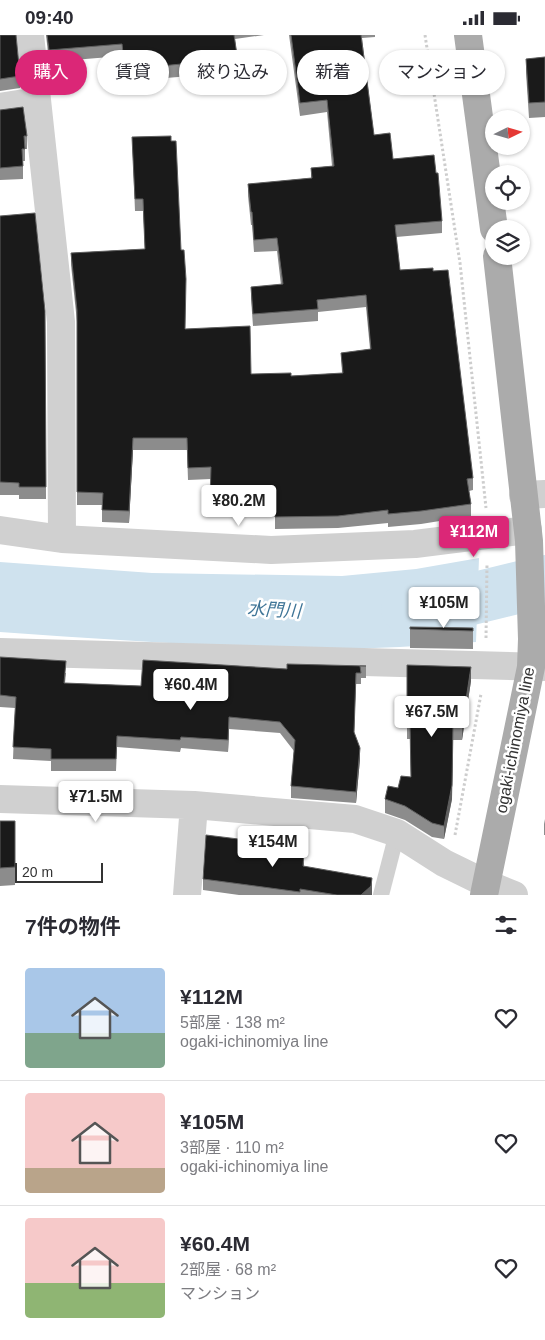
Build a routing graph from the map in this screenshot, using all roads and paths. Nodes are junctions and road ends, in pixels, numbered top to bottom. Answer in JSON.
{"nodes":[{"id":1,"x":30,"y":35,"type":"edge"},
{"id":2,"x":425,"y":35,"type":"edge"},
{"id":3,"x":468,"y":35,"type":"edge"},
{"id":4,"x":37,"y":101,"type":"junction"},
{"id":5,"x":0,"y":107,"type":"edge"},
{"id":6,"x":493,"y":220,"type":"edge"},
{"id":7,"x":498,"y":265,"type":"edge"},
{"id":8,"x":534,"y":495,"type":"edge"},
{"id":9,"x":0,"y":530,"type":"edge"},
{"id":10,"x":529,"y":536,"type":"junction"},
{"id":11,"x":62,"y":539,"type":"junction"},
{"id":12,"x":487,"y":544,"type":"junction"},
{"id":13,"x":0,"y":652,"type":"edge"},
{"id":14,"x":486,"y":658,"type":"junction"},
{"id":15,"x":538,"y":667,"type":"edge"},
{"id":16,"x":0,"y":799,"type":"edge"},
{"id":17,"x":194,"y":805,"type":"junction"},
{"id":18,"x":397,"y":833,"type":"junction"},
{"id":19,"x":449,"y":865,"type":"junction"},
{"id":20,"x":486,"y":890,"type":"edge"},
{"id":21,"x":187,"y":895,"type":"edge"},
{"id":22,"x":381,"y":895,"type":"edge"},
{"id":23,"x":514,"y":895,"type":"edge"}],
"edges":[{"from":1,"to":4,"type":"street"},
{"from":2,"to":12,"type":"path"},
{"from":3,"to":6,"type":"main road"},
{"from":4,"to":5,"type":"street"},
{"from":4,"to":11,"type":"street"},
{"from":7,"to":8,"type":"main road","name":"ogaki-ichinomiya line"},
{"from":8,"to":10,"type":"main road","name":"ogaki-ichinomiya line"},
{"from":9,"to":11,"type":"street"},
{"from":10,"to":12,"type":"street"},
{"from":10,"to":15,"type":"main road","name":"ogaki-ichinomiya line"},
{"from":11,"to":12,"type":"street"},
{"from":12,"to":14,"type":"path"},
{"from":13,"to":14,"type":"street"},
{"from":14,"to":15,"type":"street"},
{"from":14,"to":19,"type":"path"},
{"from":15,"to":20,"type":"main road","name":"ogaki-ichinomiya line"},
{"from":16,"to":17,"type":"street"},
{"from":17,"to":18,"type":"street"},
{"from":17,"to":21,"type":"street"},
{"from":18,"to":19,"type":"street"},
{"from":18,"to":22,"type":"lane"},
{"from":19,"to":20,"type":"street"},
{"from":20,"to":23,"type":"street"}]}
